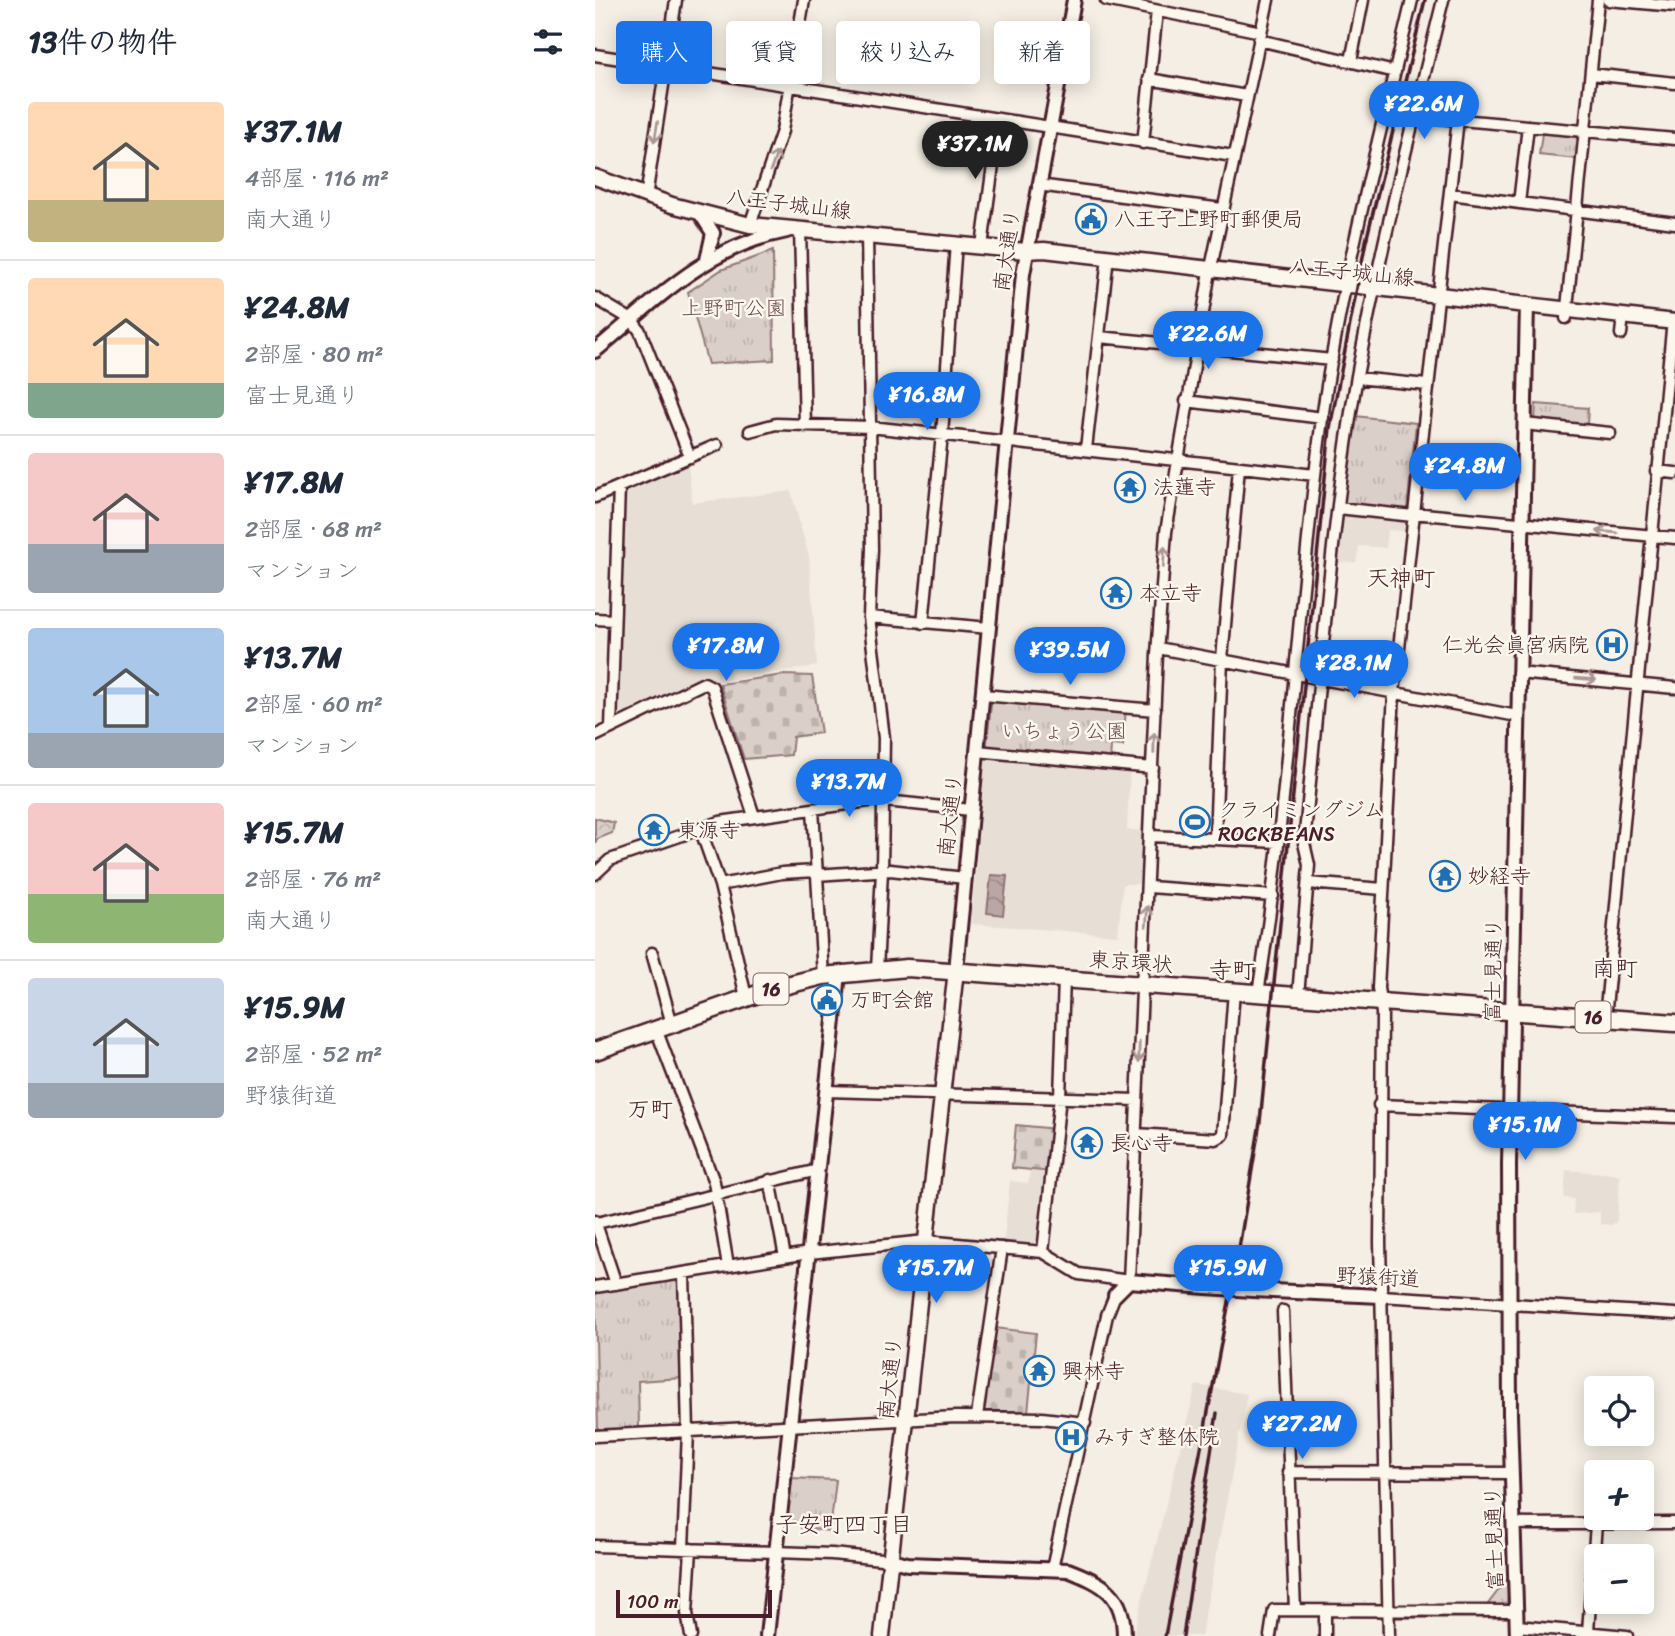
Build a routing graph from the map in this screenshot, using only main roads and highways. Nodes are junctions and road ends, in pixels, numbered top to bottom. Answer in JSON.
{"nodes":[{"id":1,"x":595,"y":177,"type":"edge"},
{"id":2,"x":1674,"y":328,"type":"edge"},
{"id":3,"x":956,"y":970,"type":"junction"},
{"id":4,"x":1675,"y":1023,"type":"edge"},
{"id":5,"x":595,"y":1051,"type":"edge"},
{"id":6,"x":882,"y":1636,"type":"edge"}],
"edges":[{"from":1,"to":2,"type":"main road","name":"八王子城山線"},
{"from":3,"to":4,"type":"highway","name":"東京環状","number":"16"},
{"from":3,"to":5,"type":"highway","name":"東京環状","number":"16"},
{"from":3,"to":6,"type":"main road","name":"南大通り"}]}
